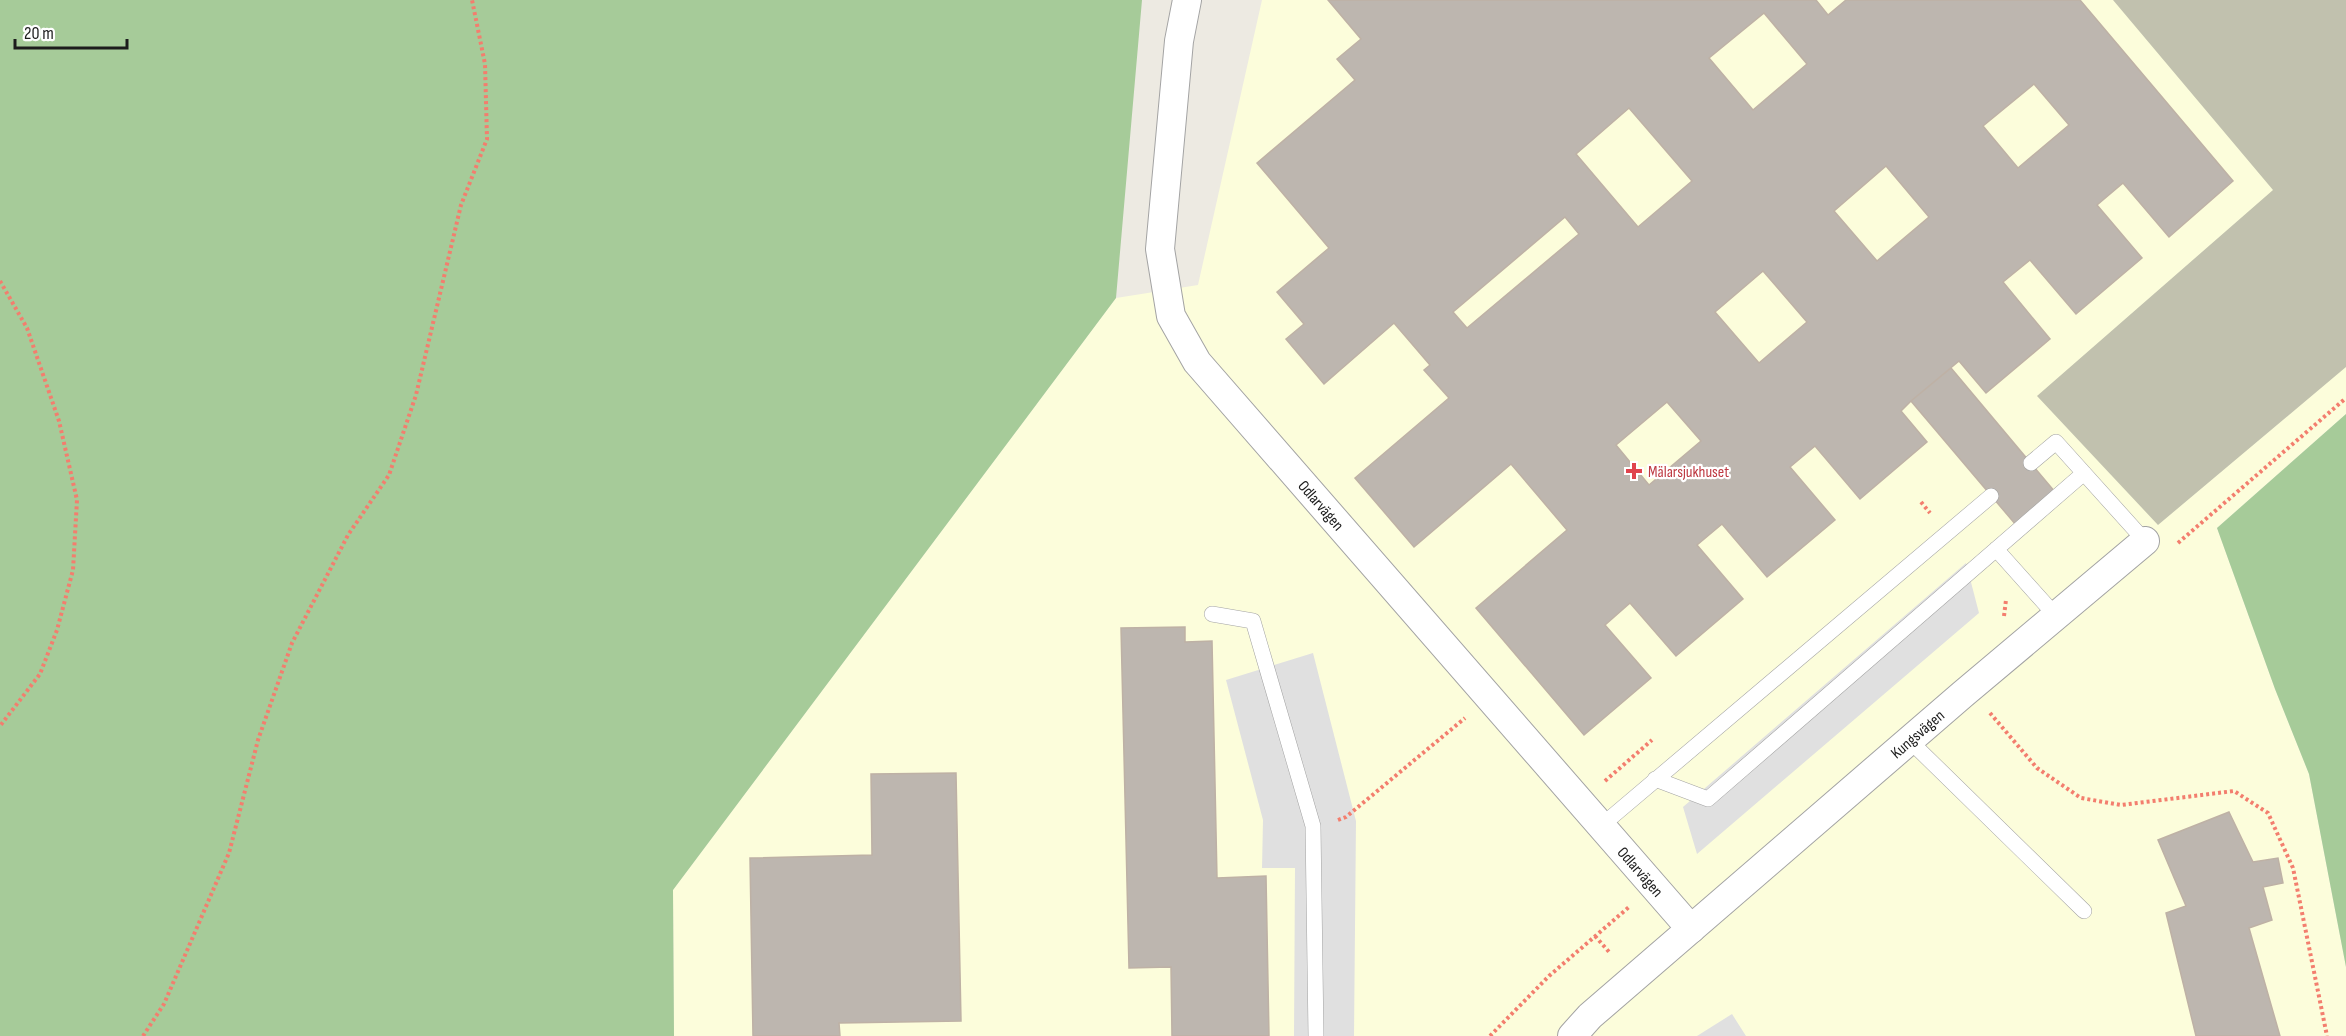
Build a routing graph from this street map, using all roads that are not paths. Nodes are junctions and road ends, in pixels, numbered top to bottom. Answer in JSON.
{"nodes":[{"id":1,"x":1187,"y":0,"type":"edge"},
{"id":2,"x":2031,"y":463,"type":"dead end"},
{"id":3,"x":2084,"y":473,"type":"junction"},
{"id":4,"x":1991,"y":496,"type":"dead end"},
{"id":5,"x":2145,"y":541,"type":"joint"},
{"id":6,"x":1996,"y":549,"type":"junction"},
{"id":7,"x":1212,"y":614,"type":"dead end"},
{"id":8,"x":2056,"y":616,"type":"junction"},
{"id":9,"x":1909,"y":740,"type":"junction"},
{"id":10,"x":1655,"y":779,"type":"junction"},
{"id":11,"x":1601,"y":826,"type":"junction"},
{"id":12,"x":2084,"y":911,"type":"dead end"},
{"id":13,"x":1691,"y":929,"type":"junction"},
{"id":14,"x":1316,"y":1036,"type":"edge"},
{"id":15,"x":1572,"y":1036,"type":"edge"}],
"edges":[{"from":1,"to":11,"type":"street","name":"Odlarvägen"},
{"from":2,"to":3,"type":"lane"},
{"from":3,"to":5,"type":"lane"},
{"from":3,"to":6,"type":"lane"},
{"from":4,"to":10,"type":"lane"},
{"from":5,"to":8,"type":"street","name":"Kungsvägen"},
{"from":6,"to":8,"type":"lane"},
{"from":6,"to":10,"type":"lane"},
{"from":7,"to":14,"type":"lane"},
{"from":8,"to":9,"type":"street","name":"Kungsvägen"},
{"from":9,"to":12,"type":"lane"},
{"from":9,"to":13,"type":"street","name":"Kungsvägen"},
{"from":10,"to":11,"type":"lane"},
{"from":11,"to":13,"type":"street","name":"Odlarvägen"},
{"from":13,"to":15,"type":"street","name":"Kungsvägen"}]}
